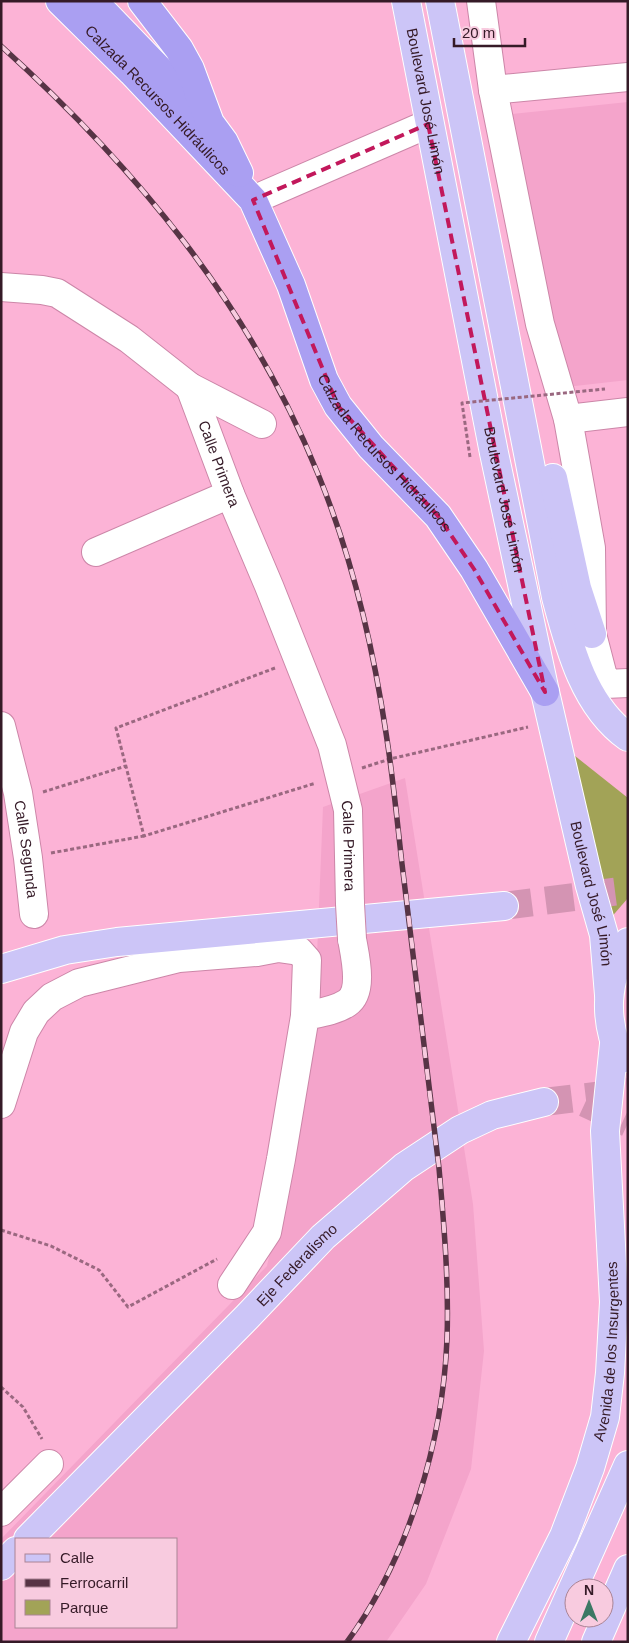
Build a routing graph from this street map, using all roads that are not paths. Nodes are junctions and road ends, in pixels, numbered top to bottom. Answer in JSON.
{"nodes":[{"id":1,"x":60,"y":1,"type":"edge"},
{"id":2,"x":93,"y":1,"type":"edge"},
{"id":3,"x":142,"y":1,"type":"edge"},
{"id":4,"x":406,"y":1,"type":"edge"},
{"id":5,"x":440,"y":1,"type":"edge"},
{"id":6,"x":481,"y":1,"type":"edge"},
{"id":7,"x":628,"y":77,"type":"edge"},
{"id":8,"x":493,"y":90,"type":"junction"},
{"id":9,"x":428,"y":124,"type":"junction"},
{"id":10,"x":217,"y":132,"type":"junction"},
{"id":11,"x":253,"y":200,"type":"junction"},
{"id":12,"x":1,"y":287,"type":"edge"},
{"id":13,"x":502,"y":314,"type":"junction"},
{"id":14,"x":190,"y":386,"type":"junction"},
{"id":15,"x":628,"y":412,"type":"edge"},
{"id":16,"x":568,"y":419,"type":"junction"},
{"id":17,"x":262,"y":424,"type":"dead end"},
{"id":18,"x":230,"y":494,"type":"junction"},
{"id":19,"x":96,"y":552,"type":"dead end"},
{"id":20,"x":592,"y":634,"type":"junction"},
{"id":21,"x":616,"y":683,"type":"edge"},
{"id":22,"x":545,"y":692,"type":"junction"},
{"id":23,"x":1,"y":726,"type":"edge"},
{"id":24,"x":628,"y":738,"type":"edge"},
{"id":25,"x":504,"y":906,"type":"tunnel mouth"},
{"id":26,"x":34,"y":914,"type":"dead end"},
{"id":27,"x":628,"y":942,"type":"edge"},
{"id":28,"x":12,"y":965,"type":"edge"},
{"id":29,"x":609,"y":995,"type":"junction"},
{"id":30,"x":305,"y":1016,"type":"junction"},
{"id":31,"x":614,"y":1044,"type":"junction"},
{"id":32,"x":628,"y":1073,"type":"edge"},
{"id":33,"x":544,"y":1102,"type":"tunnel mouth"},
{"id":34,"x":1,"y":1104,"type":"edge"},
{"id":35,"x":232,"y":1285,"type":"dead end"},
{"id":36,"x":49,"y":1464,"type":"road end"},
{"id":37,"x":628,"y":1465,"type":"edge"},
{"id":38,"x":1,"y":1512,"type":"edge"},
{"id":39,"x":29,"y":1538,"type":"edge"},
{"id":40,"x":15,"y":1552,"type":"edge"},
{"id":41,"x":1,"y":1566,"type":"edge"},
{"id":42,"x":628,"y":1569,"type":"edge"},
{"id":43,"x":511,"y":1642,"type":"edge"},
{"id":44,"x":549,"y":1642,"type":"edge"},
{"id":45,"x":596,"y":1642,"type":"edge"}],
"edges":[{"from":1,"to":11,"type":"highway","name":"Calzada Recursos Hidráulicos"},
{"from":2,"to":10,"type":"highway","name":"Calzada Recursos Hidráulicos"},
{"from":3,"to":10,"type":"highway"},
{"from":4,"to":9,"type":"main road","name":"Boulevard José Limón"},
{"from":5,"to":13,"type":"main road","name":"Boulevard José Limón"},
{"from":6,"to":8,"type":"street"},
{"from":7,"to":8,"type":"street"},
{"from":8,"to":16,"type":"street"},
{"from":9,"to":11,"type":"street"},
{"from":9,"to":22,"type":"main road","name":"Boulevard José Limón"},
{"from":10,"to":11,"type":"highway","name":"Calzada Recursos Hidráulicos"},
{"from":11,"to":22,"type":"highway","name":"Calzada Recursos Hidráulicos"},
{"from":12,"to":14,"type":"street"},
{"from":13,"to":20,"type":"main road"},
{"from":13,"to":24,"type":"main road","name":"Boulevard José Limón"},
{"from":14,"to":17,"type":"street"},
{"from":14,"to":18,"type":"street","name":"Calle Primera"},
{"from":15,"to":16,"type":"street"},
{"from":16,"to":20,"type":"street"},
{"from":18,"to":19,"type":"street"},
{"from":18,"to":30,"type":"street","name":"Calle Primera","bridge":true},
{"from":20,"to":21,"type":"street"},
{"from":22,"to":29,"type":"main road","name":"Boulevard José Limón"},
{"from":23,"to":26,"type":"street","name":"Calle Segunda"},
{"from":25,"to":28,"type":"main road"},
{"from":27,"to":29,"type":"main road"},
{"from":29,"to":31,"type":"main road"},
{"from":30,"to":34,"type":"street"},
{"from":30,"to":35,"type":"street"},
{"from":31,"to":32,"type":"main road"},
{"from":31,"to":43,"type":"main road","name":"Avenida de los Insurgentes"},
{"from":33,"to":39,"type":"main road","name":"Eje Federalismo"},
{"from":36,"to":38,"type":"street"},
{"from":37,"to":44,"type":"main road"},
{"from":40,"to":41,"type":"main road"},
{"from":42,"to":45,"type":"main road"}]}
